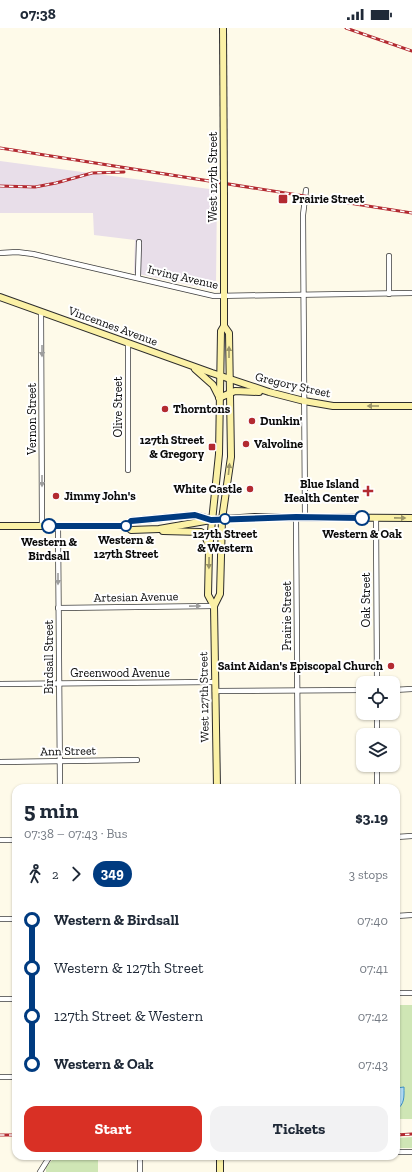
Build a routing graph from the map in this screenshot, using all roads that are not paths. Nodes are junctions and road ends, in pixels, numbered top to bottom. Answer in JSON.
{"nodes":[{"id":1,"x":223,"y":28,"type":"edge"},
{"id":2,"x":306,"y":190,"type":"dead end"},
{"id":3,"x":139,"y":242,"type":"dead end"},
{"id":4,"x":0,"y":253,"type":"edge"},
{"id":5,"x":389,"y":256,"type":"dead end"},
{"id":6,"x":138,"y":277,"type":"junction"},
{"id":7,"x":412,"y":293,"type":"edge"},
{"id":8,"x":389,"y":294,"type":"junction"},
{"id":9,"x":304,"y":295,"type":"junction"},
{"id":10,"x":225,"y":296,"type":"junction"},
{"id":11,"x":0,"y":297,"type":"edge"},
{"id":12,"x":42,"y":312,"type":"junction"},
{"id":13,"x":224,"y":326,"type":"junction"},
{"id":14,"x":128,"y":344,"type":"junction"},
{"id":15,"x":190,"y":366,"type":"junction"},
{"id":16,"x":219,"y":376,"type":"junction"},
{"id":17,"x":229,"y":379,"type":"junction"},
{"id":18,"x":269,"y":392,"type":"junction"},
{"id":19,"x":229,"y":393,"type":"junction"},
{"id":20,"x":219,"y":398,"type":"junction"},
{"id":21,"x":304,"y":401,"type":"junction"},
{"id":22,"x":412,"y":406,"type":"edge"},
{"id":23,"x":128,"y":470,"type":"dead end"},
{"id":24,"x":296,"y":517,"type":"junction"},
{"id":25,"x":305,"y":517,"type":"junction"},
{"id":26,"x":376,"y":518,"type":"junction"},
{"id":27,"x":412,"y":518,"type":"edge"},
{"id":28,"x":222,"y":519,"type":"junction"},
{"id":29,"x":211,"y":520,"type":"junction"},
{"id":30,"x":0,"y":526,"type":"edge"},
{"id":31,"x":42,"y":526,"type":"junction"},
{"id":32,"x":58,"y":526,"type":"junction"},
{"id":33,"x":126,"y":526,"type":"junction"},
{"id":34,"x":159,"y":529,"type":"junction"},
{"id":35,"x":209,"y":550,"type":"junction"},
{"id":36,"x":214,"y":606,"type":"junction"},
{"id":37,"x":58,"y":608,"type":"junction"},
{"id":38,"x":377,"y":676,"type":"edge"},
{"id":39,"x":215,"y":682,"type":"junction"},
{"id":40,"x":59,"y":683,"type":"junction"},
{"id":41,"x":0,"y":684,"type":"edge"},
{"id":42,"x":412,"y":689,"type":"edge"},
{"id":43,"x":297,"y":690,"type":"junction"},
{"id":44,"x":356,"y":690,"type":"edge"},
{"id":45,"x":400,"y":690,"type":"edge"},
{"id":46,"x":215,"y":691,"type":"junction"},
{"id":47,"x":137,"y":760,"type":"dead end"},
{"id":48,"x":59,"y":761,"type":"junction"},
{"id":49,"x":0,"y":762,"type":"edge"},
{"id":50,"x":377,"y":772,"type":"edge"},
{"id":51,"x":60,"y":784,"type":"edge"},
{"id":52,"x":217,"y":784,"type":"edge"},
{"id":53,"x":298,"y":784,"type":"edge"},
{"id":54,"x":377,"y":784,"type":"edge"},
{"id":55,"x":412,"y":836,"type":"edge"},
{"id":56,"x":400,"y":837,"type":"edge"},
{"id":57,"x":0,"y":840,"type":"edge"},
{"id":58,"x":12,"y":840,"type":"edge"},
{"id":59,"x":400,"y":916,"type":"edge"},
{"id":60,"x":412,"y":916,"type":"edge"},
{"id":61,"x":12,"y":919,"type":"edge"},
{"id":62,"x":0,"y":920,"type":"edge"},
{"id":63,"x":400,"y":993,"type":"edge"},
{"id":64,"x":412,"y":993,"type":"edge"},
{"id":65,"x":0,"y":999,"type":"edge"},
{"id":66,"x":12,"y":999,"type":"edge"},
{"id":67,"x":0,"y":1077,"type":"edge"},
{"id":68,"x":12,"y":1077,"type":"edge"},
{"id":69,"x":400,"y":1152,"type":"edge"},
{"id":70,"x":412,"y":1152,"type":"edge"},
{"id":71,"x":47,"y":1160,"type":"edge"},
{"id":72,"x":140,"y":1160,"type":"edge"},
{"id":73,"x":220,"y":1160,"type":"edge"},
{"id":74,"x":40,"y":1172,"type":"edge"},
{"id":75,"x":140,"y":1172,"type":"edge"},
{"id":76,"x":220,"y":1172,"type":"edge"}],
"edges":[{"from":1,"to":10,"type":"main road","name":"West 127th Street","bridge":true},
{"from":2,"to":9,"type":"street"},
{"from":3,"to":6,"type":"street"},
{"from":4,"to":6,"type":"street","name":"Irving Avenue"},
{"from":5,"to":8,"type":"street"},
{"from":6,"to":10,"type":"street","name":"Irving Avenue"},
{"from":7,"to":8,"type":"street","name":"Irving Avenue"},
{"from":8,"to":9,"type":"street","name":"Irving Avenue"},
{"from":9,"to":10,"type":"street","name":"Irving Avenue"},
{"from":9,"to":21,"type":"street"},
{"from":10,"to":13,"type":"main road","name":"West 127th Street"},
{"from":11,"to":12,"type":"main road","name":"Vincennes Avenue"},
{"from":12,"to":14,"type":"main road","name":"Vincennes Avenue"},
{"from":12,"to":31,"type":"street","name":"Vernon Street","one_way":true},
{"from":13,"to":16,"type":"main road","name":"West 127th Street"},
{"from":17,"to":13,"type":"main road","name":"West 127th Street","one_way":true},
{"from":14,"to":15,"type":"main road","name":"Vincennes Avenue"},
{"from":14,"to":23,"type":"street","name":"Olive Street"},
{"from":15,"to":16,"type":"main road","name":"Vincennes Avenue"},
{"from":15,"to":20,"type":"main road"},
{"from":16,"to":17,"type":"main road","name":"Gregory Street"},
{"from":16,"to":20,"type":"main road","name":"West 127th Street"},
{"from":17,"to":18,"type":"main road","name":"Gregory Street"},
{"from":17,"to":19,"type":"main road","name":"West 127th Street"},
{"from":18,"to":19,"type":"main road"},
{"from":18,"to":21,"type":"main road","name":"Gregory Street"},
{"from":19,"to":20,"type":"main road"},
{"from":28,"to":19,"type":"main road","name":"West 127th Street","one_way":true},
{"from":20,"to":29,"type":"main road","name":"West 127th Street"},
{"from":22,"to":21,"type":"main road","name":"Gregory Street","one_way":true},
{"from":21,"to":25,"type":"street"},
{"from":24,"to":25,"type":"main road"},
{"from":24,"to":28,"type":"main road"},
{"from":24,"to":43,"type":"street","name":"Prairie Street"},
{"from":25,"to":26,"type":"main road"},
{"from":26,"to":27,"type":"main road","one_way":true},
{"from":26,"to":38,"type":"street","name":"Oak Street"},
{"from":28,"to":29,"type":"main road"},
{"from":28,"to":36,"type":"main road","name":"West 127th Street"},
{"from":29,"to":33,"type":"main road"},
{"from":29,"to":34,"type":"main road"},
{"from":29,"to":35,"type":"main road","name":"West 127th Street"},
{"from":30,"to":31,"type":"main road"},
{"from":31,"to":32,"type":"main road"},
{"from":32,"to":33,"type":"main road"},
{"from":32,"to":37,"type":"street","name":"Birdsall Street","one_way":true},
{"from":33,"to":34,"type":"main road"},
{"from":34,"to":35,"type":"main road"},
{"from":35,"to":36,"type":"main road","name":"West 127th Street","one_way":true},
{"from":37,"to":36,"type":"street","name":"Artesian Avenue","one_way":true},
{"from":36,"to":39,"type":"main road","name":"West 127th Street"},
{"from":37,"to":40,"type":"street","name":"Birdsall Street"},
{"from":39,"to":40,"type":"street","name":"Greenwood Avenue"},
{"from":39,"to":46,"type":"main road","name":"West 127th Street"},
{"from":40,"to":41,"type":"street","name":"Greenwood Avenue"},
{"from":40,"to":48,"type":"street","name":"Birdsall Street"},
{"from":42,"to":45,"type":"street"},
{"from":43,"to":44,"type":"street"},
{"from":43,"to":46,"type":"street"},
{"from":43,"to":53,"type":"street","name":"Prairie Street"},
{"from":46,"to":52,"type":"main road","name":"West 127th Street"},
{"from":47,"to":48,"type":"street","name":"Ann Street"},
{"from":48,"to":49,"type":"street","name":"Ann Street"},
{"from":48,"to":51,"type":"street","name":"Birdsall Street"},
{"from":50,"to":54,"type":"street"},
{"from":55,"to":56,"type":"street"},
{"from":57,"to":58,"type":"street"},
{"from":59,"to":60,"type":"street"},
{"from":61,"to":62,"type":"street"},
{"from":63,"to":64,"type":"street"},
{"from":65,"to":66,"type":"street"},
{"from":67,"to":68,"type":"street"},
{"from":69,"to":70,"type":"street"},
{"from":71,"to":74,"type":"street"},
{"from":72,"to":75,"type":"street"},
{"from":73,"to":76,"type":"main road"}]}
